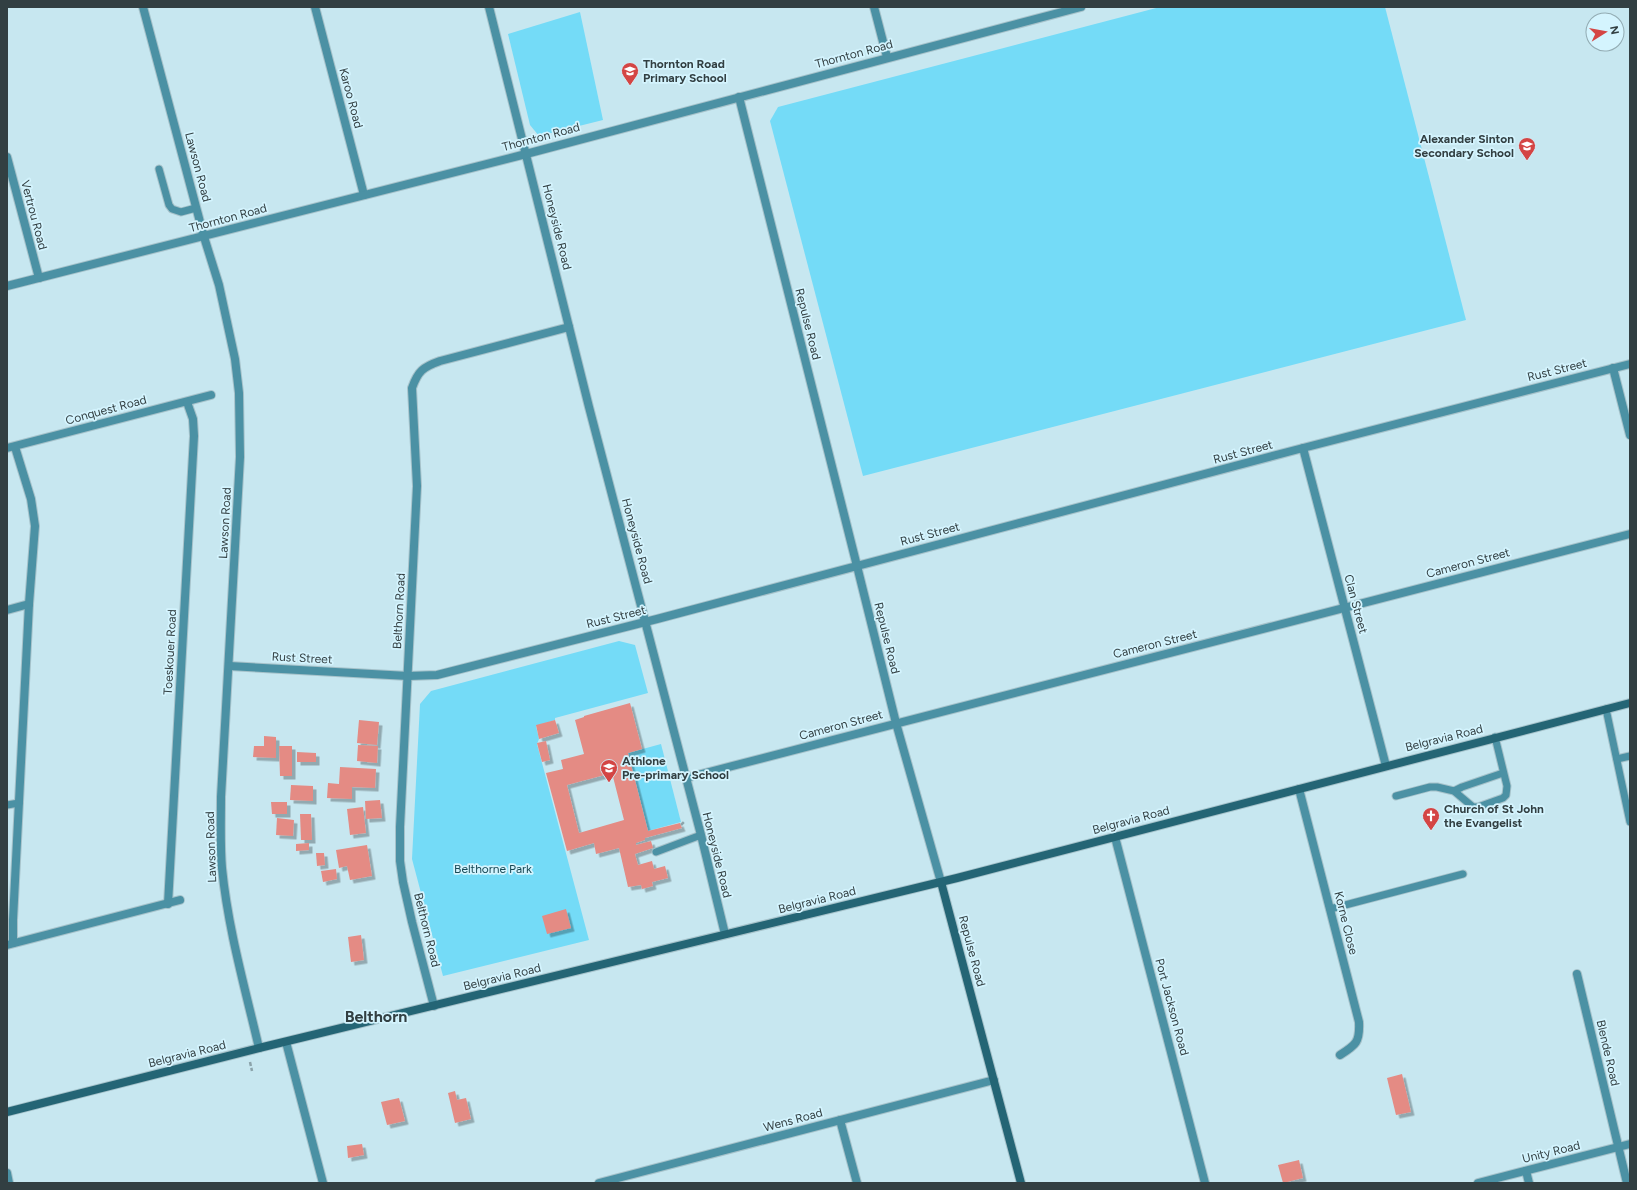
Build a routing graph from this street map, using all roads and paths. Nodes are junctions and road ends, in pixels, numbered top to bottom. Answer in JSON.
{"nodes":[{"id":1,"x":143,"y":7,"type":"edge"},
{"id":2,"x":315,"y":7,"type":"edge"},
{"id":3,"x":489,"y":7,"type":"edge"},
{"id":4,"x":874,"y":7,"type":"edge"},
{"id":5,"x":1081,"y":7,"type":"edge"},
{"id":6,"x":887,"y":57,"type":"junction"},
{"id":7,"x":739,"y":97,"type":"junction"},
{"id":8,"x":526,"y":154,"type":"junction"},
{"id":9,"x":7,"y":157,"type":"edge"},
{"id":10,"x":159,"y":169,"type":"dead end"},
{"id":11,"x":364,"y":195,"type":"junction"},
{"id":12,"x":196,"y":208,"type":"junction"},
{"id":13,"x":204,"y":238,"type":"junction"},
{"id":14,"x":39,"y":278,"type":"junction"},
{"id":15,"x":7,"y":286,"type":"edge"},
{"id":16,"x":569,"y":327,"type":"junction"},
{"id":17,"x":1630,"y":364,"type":"edge"},
{"id":18,"x":1613,"y":368,"type":"junction"},
{"id":19,"x":211,"y":395,"type":"dead end"},
{"id":20,"x":187,"y":402,"type":"junction"},
{"id":21,"x":1630,"y":434,"type":"edge"},
{"id":22,"x":11,"y":448,"type":"edge"},
{"id":23,"x":1303,"y":448,"type":"junction"},
{"id":24,"x":1630,"y":534,"type":"edge"},
{"id":25,"x":857,"y":566,"type":"junction"},
{"id":26,"x":29,"y":604,"type":"junction"},
{"id":27,"x":1344,"y":607,"type":"junction"},
{"id":28,"x":7,"y":610,"type":"edge"},
{"id":29,"x":645,"y":622,"type":"junction"},
{"id":30,"x":229,"y":666,"type":"junction"},
{"id":31,"x":408,"y":676,"type":"junction"},
{"id":32,"x":1630,"y":703,"type":"edge"},
{"id":33,"x":1606,"y":709,"type":"junction"},
{"id":34,"x":896,"y":723,"type":"junction"},
{"id":35,"x":1495,"y":737,"type":"junction"},
{"id":36,"x":1630,"y":756,"type":"edge"},
{"id":37,"x":1617,"y":759,"type":"junction"},
{"id":38,"x":1386,"y":766,"type":"junction"},
{"id":39,"x":1503,"y":773,"type":"junction"},
{"id":40,"x":686,"y":778,"type":"junction"},
{"id":41,"x":1299,"y":789,"type":"junction"},
{"id":42,"x":1454,"y":791,"type":"junction"},
{"id":43,"x":1396,"y":796,"type":"dead end"},
{"id":44,"x":19,"y":803,"type":"junction"},
{"id":45,"x":7,"y":805,"type":"edge"},
{"id":46,"x":686,"y":820,"type":"dead end"},
{"id":47,"x":1630,"y":822,"type":"edge"},
{"id":48,"x":681,"y":825,"type":"dead end"},
{"id":49,"x":701,"y":835,"type":"junction"},
{"id":50,"x":1115,"y":837,"type":"junction"},
{"id":51,"x":656,"y":852,"type":"dead end"},
{"id":52,"x":1463,"y":874,"type":"dead end"},
{"id":53,"x":941,"y":882,"type":"junction"},
{"id":54,"x":180,"y":900,"type":"dead end"},
{"id":55,"x":168,"y":904,"type":"junction"},
{"id":56,"x":1330,"y":909,"type":"junction"},
{"id":57,"x":725,"y":934,"type":"junction"},
{"id":58,"x":10,"y":944,"type":"edge"},
{"id":59,"x":1577,"y":974,"type":"dead end"},
{"id":60,"x":434,"y":1006,"type":"junction"},
{"id":61,"x":286,"y":1042,"type":"junction"},
{"id":62,"x":259,"y":1048,"type":"junction"},
{"id":63,"x":1340,"y":1055,"type":"dead end"},
{"id":64,"x":249,"y":1062,"type":"dead end"},
{"id":65,"x":252,"y":1071,"type":"dead end"},
{"id":66,"x":994,"y":1080,"type":"junction"},
{"id":67,"x":7,"y":1112,"type":"edge"},
{"id":68,"x":840,"y":1120,"type":"junction"},
{"id":69,"x":1630,"y":1144,"type":"edge"},
{"id":70,"x":1618,"y":1147,"type":"junction"},
{"id":71,"x":1526,"y":1171,"type":"junction"},
{"id":72,"x":7,"y":1173,"type":"edge"},
{"id":73,"x":10,"y":1183,"type":"edge"},
{"id":74,"x":323,"y":1183,"type":"edge"},
{"id":75,"x":599,"y":1183,"type":"edge"},
{"id":76,"x":857,"y":1183,"type":"edge"},
{"id":77,"x":1021,"y":1183,"type":"edge"},
{"id":78,"x":1205,"y":1183,"type":"edge"},
{"id":79,"x":1478,"y":1183,"type":"edge"},
{"id":80,"x":1529,"y":1183,"type":"edge"},
{"id":81,"x":1627,"y":1183,"type":"edge"}],
"edges":[{"from":1,"to":12,"type":"street","name":"Lawson Road"},
{"from":2,"to":11,"type":"street","name":"Karoo Road"},
{"from":3,"to":8,"type":"street","name":"Honeyside Road"},
{"from":4,"to":6,"type":"street"},
{"from":5,"to":6,"type":"street","name":"Thornton Road"},
{"from":6,"to":7,"type":"street","name":"Thornton Road"},
{"from":7,"to":8,"type":"street","name":"Thornton Road"},
{"from":7,"to":25,"type":"street","name":"Repulse Road"},
{"from":8,"to":11,"type":"street","name":"Thornton Road"},
{"from":8,"to":16,"type":"street","name":"Honeyside Road"},
{"from":9,"to":14,"type":"street","name":"Vertrou Road"},
{"from":10,"to":12,"type":"lane"},
{"from":11,"to":13,"type":"street","name":"Thornton Road"},
{"from":12,"to":13,"type":"street","name":"Lawson Road"},
{"from":13,"to":14,"type":"street","name":"Thornton Road"},
{"from":13,"to":30,"type":"street","name":"Lawson Road"},
{"from":14,"to":15,"type":"street","name":"Thornton Road"},
{"from":16,"to":29,"type":"street","name":"Honeyside Road"},
{"from":16,"to":31,"type":"street","name":"Belthorn Road"},
{"from":17,"to":18,"type":"street","name":"Rust Street"},
{"from":18,"to":21,"type":"street"},
{"from":18,"to":23,"type":"street","name":"Rust Street"},
{"from":19,"to":20,"type":"street","name":"Conquest Road"},
{"from":20,"to":22,"type":"street","name":"Conquest Road"},
{"from":20,"to":55,"type":"street","name":"Toeskouer Road"},
{"from":22,"to":26,"type":"street"},
{"from":23,"to":25,"type":"street","name":"Rust Street"},
{"from":23,"to":27,"type":"street","name":"Clan Street"},
{"from":24,"to":27,"type":"street","name":"Cameron Street"},
{"from":25,"to":29,"type":"street","name":"Rust Street"},
{"from":25,"to":34,"type":"street","name":"Repulse Road"},
{"from":26,"to":28,"type":"street"},
{"from":26,"to":44,"type":"street"},
{"from":27,"to":34,"type":"street","name":"Cameron Street"},
{"from":27,"to":38,"type":"street","name":"Clan Street"},
{"from":29,"to":31,"type":"street","name":"Rust Street"},
{"from":29,"to":40,"type":"street","name":"Honeyside Road"},
{"from":30,"to":31,"type":"street","name":"Rust Street"},
{"from":30,"to":62,"type":"street","name":"Lawson Road"},
{"from":31,"to":60,"type":"street","name":"Belthorn Road"},
{"from":32,"to":33,"type":"street","name":"Belgravia Road"},
{"from":33,"to":35,"type":"street","name":"Belgravia Road"},
{"from":33,"to":37,"type":"lane"},
{"from":34,"to":40,"type":"street","name":"Cameron Street"},
{"from":34,"to":53,"type":"street","name":"Repulse Road"},
{"from":35,"to":38,"type":"street","name":"Belgravia Road"},
{"from":35,"to":39,"type":"lane"},
{"from":36,"to":37,"type":"lane"},
{"from":37,"to":47,"type":"lane"},
{"from":38,"to":41,"type":"street","name":"Belgravia Road"},
{"from":39,"to":42,"type":"lane"},
{"from":39,"to":42,"type":"lane"},
{"from":40,"to":49,"type":"street","name":"Honeyside Road"},
{"from":41,"to":50,"type":"street","name":"Belgravia Road"},
{"from":41,"to":56,"type":"street","name":"Korne Close"},
{"from":42,"to":43,"type":"lane"},
{"from":44,"to":45,"type":"lane"},
{"from":44,"to":58,"type":"street"},
{"from":46,"to":48,"type":"path"},
{"from":49,"to":51,"type":"lane"},
{"from":49,"to":57,"type":"street","name":"Honeyside Road"},
{"from":50,"to":53,"type":"street","name":"Belgravia Road"},
{"from":50,"to":78,"type":"street","name":"Port Jackson Road"},
{"from":52,"to":56,"type":"lane"},
{"from":53,"to":57,"type":"street","name":"Belgravia Road"},
{"from":53,"to":66,"type":"street","name":"Repulse Road"},
{"from":54,"to":55,"type":"street"},
{"from":55,"to":58,"type":"street"},
{"from":56,"to":63,"type":"street","name":"Korne Close"},
{"from":57,"to":60,"type":"street","name":"Belgravia Road"},
{"from":59,"to":70,"type":"street","name":"Blende Road"},
{"from":60,"to":61,"type":"street","name":"Belgravia Road"},
{"from":61,"to":62,"type":"street","name":"Belgravia Road"},
{"from":61,"to":74,"type":"street"},
{"from":62,"to":67,"type":"street","name":"Belgravia Road"},
{"from":64,"to":65,"type":"path"},
{"from":66,"to":68,"type":"street","name":"Wens Road"},
{"from":66,"to":77,"type":"street","name":"Repulse Road"},
{"from":68,"to":75,"type":"street","name":"Wens Road"},
{"from":68,"to":76,"type":"street"},
{"from":69,"to":70,"type":"street","name":"Unity Road"},
{"from":70,"to":71,"type":"street","name":"Unity Road"},
{"from":70,"to":81,"type":"street","name":"Blende Road"},
{"from":71,"to":79,"type":"street","name":"Unity Road"},
{"from":71,"to":80,"type":"street"},
{"from":72,"to":73,"type":"street"}]}
